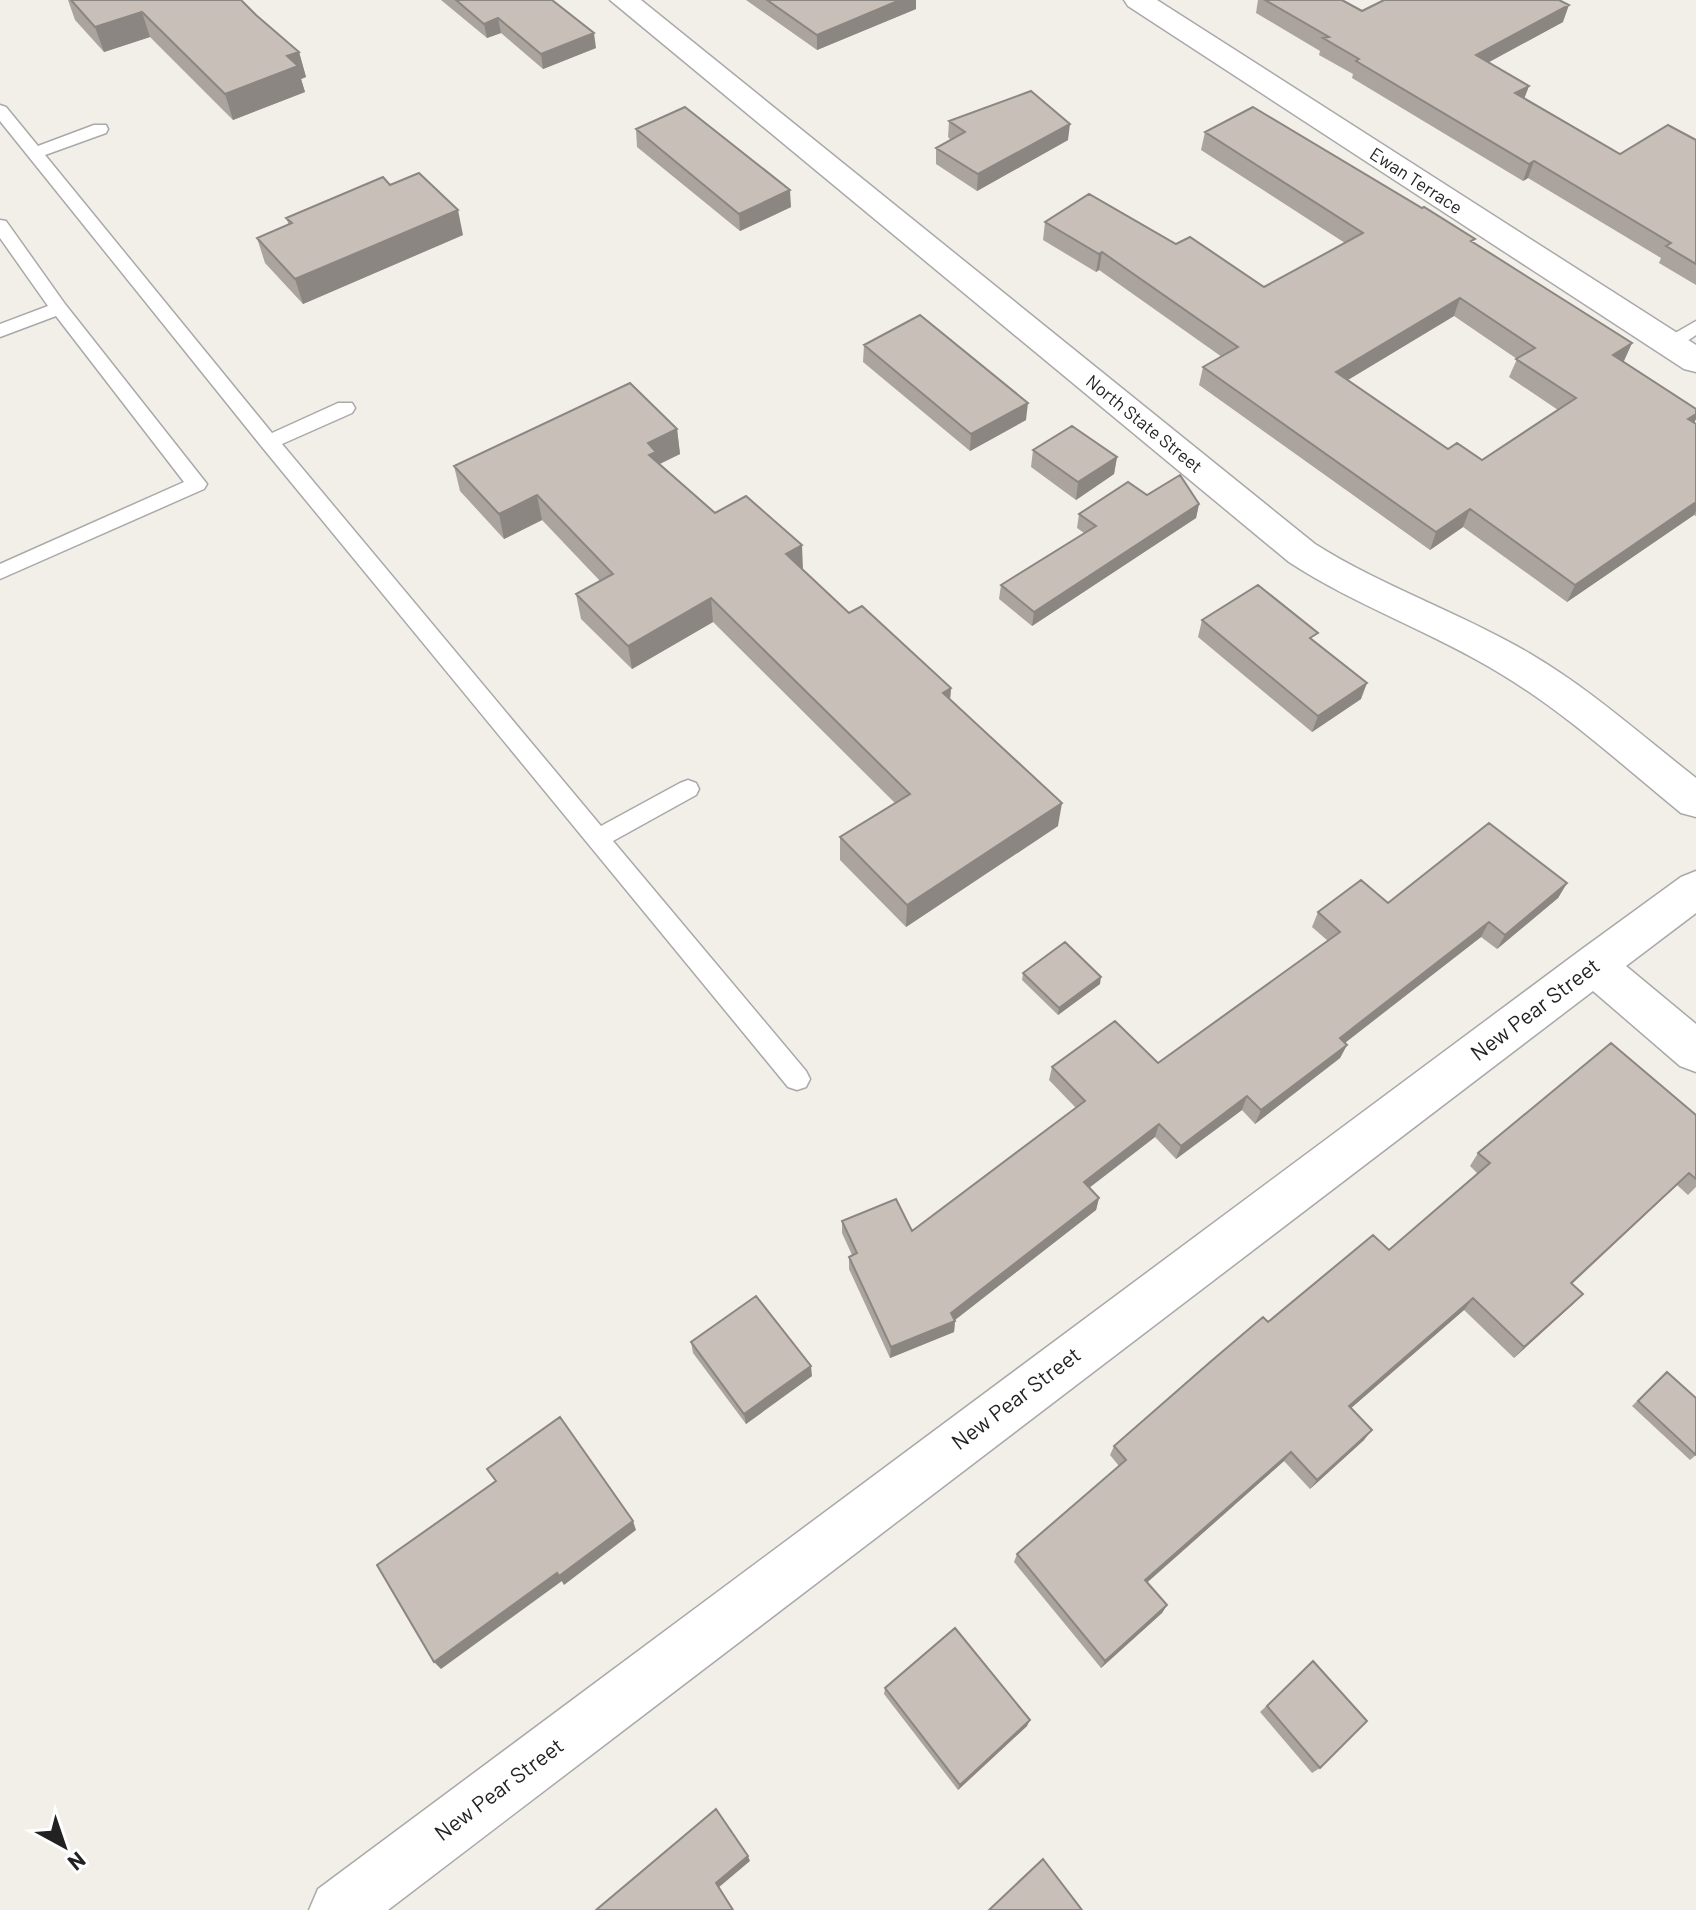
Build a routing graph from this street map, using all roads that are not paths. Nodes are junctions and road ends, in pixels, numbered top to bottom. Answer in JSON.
{"nodes":[{"id":1,"x":624,"y":0,"type":"edge"},
{"id":2,"x":1138,"y":0,"type":"edge"},
{"id":3,"x":0,"y":110,"type":"edge"},
{"id":4,"x":100,"y":129,"type":"dead end"},
{"id":5,"x":35,"y":153,"type":"junction"},
{"id":6,"x":4,"y":237,"type":"edge"},
{"id":7,"x":59,"y":308,"type":"junction"},
{"id":8,"x":1696,"y":327,"type":"edge"},
{"id":9,"x":0,"y":331,"type":"edge"},
{"id":10,"x":1670,"y":344,"type":"junction"},
{"id":11,"x":1696,"y":361,"type":"edge"},
{"id":12,"x":345,"y":408,"type":"dead end"},
{"id":13,"x":269,"y":442,"type":"junction"},
{"id":14,"x":0,"y":572,"type":"edge"},
{"id":15,"x":688,"y":789,"type":"dead end"},
{"id":16,"x":1696,"y":801,"type":"edge"},
{"id":17,"x":599,"y":838,"type":"junction"},
{"id":18,"x":1696,"y":889,"type":"edge"},
{"id":19,"x":1594,"y":965,"type":"junction"},
{"id":20,"x":1696,"y":1052,"type":"edge"},
{"id":21,"x":797,"y":1079,"type":"dead end"},
{"id":22,"x":339,"y":1910,"type":"edge"}],
"edges":[{"from":1,"to":16,"type":"street","name":"North State Street"},
{"from":2,"to":10,"type":"street","name":"Ewan Terrace"},
{"from":3,"to":5,"type":"lane"},
{"from":4,"to":5,"type":"lane"},
{"from":5,"to":13,"type":"lane"},
{"from":6,"to":7,"type":"lane"},
{"from":7,"to":9,"type":"lane"},
{"from":7,"to":14,"type":"lane"},
{"from":8,"to":10,"type":"lane"},
{"from":10,"to":11,"type":"street","name":"Ewan Terrace"},
{"from":12,"to":13,"type":"lane"},
{"from":13,"to":17,"type":"lane"},
{"from":15,"to":17,"type":"lane"},
{"from":17,"to":21,"type":"lane"},
{"from":18,"to":19,"type":"street","name":"New Pear Street"},
{"from":19,"to":20,"type":"street"},
{"from":19,"to":22,"type":"street","name":"New Pear Street"}]}
